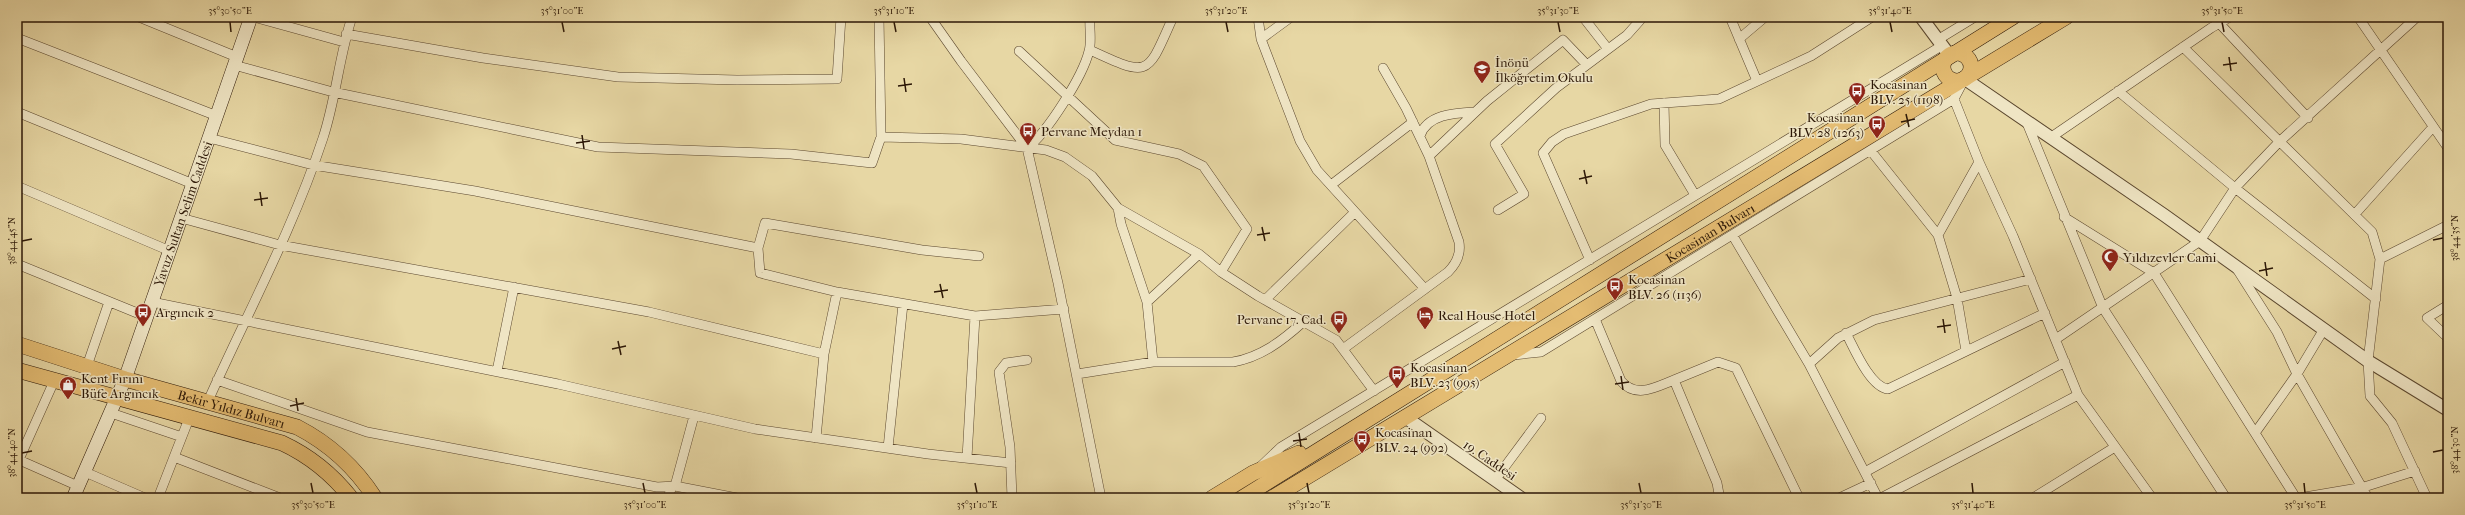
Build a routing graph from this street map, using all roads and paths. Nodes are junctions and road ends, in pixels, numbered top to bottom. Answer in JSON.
{"nodes":[{"id":1,"x":139,"y":17,"type":"edge"},
{"id":2,"x":252,"y":17,"type":"edge"},
{"id":3,"x":352,"y":17,"type":"edge"},
{"id":4,"x":755,"y":17,"type":"edge"},
{"id":5,"x":759,"y":17,"type":"edge"},
{"id":6,"x":841,"y":17,"type":"edge"},
{"id":7,"x":879,"y":17,"type":"edge"},
{"id":8,"x":930,"y":17,"type":"edge"},
{"id":9,"x":1090,"y":17,"type":"edge"},
{"id":10,"x":1173,"y":17,"type":"edge"},
{"id":11,"x":1258,"y":17,"type":"edge"},
{"id":12,"x":1291,"y":17,"type":"edge"},
{"id":13,"x":1583,"y":17,"type":"edge"},
{"id":14,"x":1643,"y":17,"type":"edge"},
{"id":15,"x":1730,"y":17,"type":"edge"},
{"id":16,"x":1765,"y":17,"type":"edge"},
{"id":17,"x":1872,"y":17,"type":"edge"},
{"id":18,"x":1921,"y":17,"type":"edge"},
{"id":19,"x":1975,"y":17,"type":"edge"},
{"id":20,"x":2014,"y":17,"type":"edge"},
{"id":21,"x":2066,"y":17,"type":"edge"},
{"id":22,"x":2230,"y":17,"type":"edge"},
{"id":23,"x":2358,"y":17,"type":"edge"},
{"id":24,"x":2417,"y":17,"type":"edge"},
{"id":25,"x":2219,"y":23,"type":"junction"},
{"id":26,"x":17,"y":38,"type":"edge"},
{"id":27,"x":345,"y":38,"type":"junction"},
{"id":28,"x":1739,"y":39,"type":"junction"},
{"id":29,"x":1261,"y":40,"type":"junction"},
{"id":30,"x":1944,"y":46,"type":"junction"},
{"id":31,"x":2183,"y":47,"type":"junction"},
{"id":32,"x":1608,"y":49,"type":"junction"},
{"id":33,"x":1090,"y":50,"type":"junction"},
{"id":34,"x":2382,"y":50,"type":"junction"},
{"id":35,"x":1019,"y":51,"type":"dead end"},
{"id":36,"x":236,"y":61,"type":"junction"},
{"id":37,"x":1586,"y":64,"type":"junction"},
{"id":38,"x":1383,"y":68,"type":"dead end"},
{"id":39,"x":1964,"y":79,"type":"junction"},
{"id":40,"x":1757,"y":81,"type":"junction"},
{"id":41,"x":2118,"y":91,"type":"junction"},
{"id":42,"x":333,"y":92,"type":"junction"},
{"id":43,"x":1068,"y":96,"type":"junction"},
{"id":44,"x":1954,"y":99,"type":"junction"},
{"id":45,"x":1664,"y":103,"type":"junction"},
{"id":46,"x":17,"y":112,"type":"edge"},
{"id":47,"x":1475,"y":112,"type":"junction"},
{"id":48,"x":217,"y":116,"type":"junction"},
{"id":49,"x":2308,"y":118,"type":"junction"},
{"id":50,"x":1413,"y":122,"type":"junction"},
{"id":51,"x":2027,"y":123,"type":"junction"},
{"id":52,"x":2433,"y":127,"type":"junction"},
{"id":53,"x":1420,"y":136,"type":"junction"},
{"id":54,"x":881,"y":137,"type":"junction"},
{"id":55,"x":209,"y":138,"type":"junction"},
{"id":56,"x":2050,"y":138,"type":"junction"},
{"id":57,"x":2279,"y":142,"type":"junction"},
{"id":58,"x":1027,"y":148,"type":"junction"},
{"id":59,"x":2448,"y":148,"type":"edge"},
{"id":60,"x":1872,"y":151,"type":"junction"},
{"id":61,"x":1429,"y":156,"type":"junction"},
{"id":62,"x":1979,"y":162,"type":"junction"},
{"id":63,"x":313,"y":165,"type":"junction"},
{"id":64,"x":193,"y":184,"type":"junction"},
{"id":65,"x":1331,"y":185,"type":"junction"},
{"id":66,"x":17,"y":186,"type":"edge"},
{"id":67,"x":2235,"y":188,"type":"junction"},
{"id":68,"x":1695,"y":194,"type":"junction"},
{"id":69,"x":1118,"y":208,"type":"junction"},
{"id":70,"x":1498,"y":210,"type":"dead end"},
{"id":71,"x":1355,"y":212,"type":"junction"},
{"id":72,"x":2355,"y":214,"type":"junction"},
{"id":73,"x":2064,"y":217,"type":"junction"},
{"id":74,"x":181,"y":218,"type":"junction"},
{"id":75,"x":2448,"y":225,"type":"edge"},
{"id":76,"x":1938,"y":235,"type":"junction"},
{"id":77,"x":1732,"y":236,"type":"junction"},
{"id":78,"x":2200,"y":241,"type":"junction"},
{"id":79,"x":280,"y":245,"type":"junction"},
{"id":80,"x":758,"y":248,"type":"junction"},
{"id":81,"x":170,"y":251,"type":"junction"},
{"id":82,"x":1199,"y":254,"type":"junction"},
{"id":83,"x":979,"y":256,"type":"dead end"},
{"id":84,"x":2380,"y":259,"type":"junction"},
{"id":85,"x":1590,"y":260,"type":"junction"},
{"id":86,"x":17,"y":264,"type":"edge"},
{"id":87,"x":2234,"y":265,"type":"junction"},
{"id":88,"x":1221,"y":272,"type":"junction"},
{"id":89,"x":2154,"y":273,"type":"junction"},
{"id":90,"x":2031,"y":279,"type":"junction"},
{"id":91,"x":514,"y":287,"type":"junction"},
{"id":92,"x":1425,"y":289,"type":"junction"},
{"id":93,"x":837,"y":292,"type":"junction"},
{"id":94,"x":1957,"y":298,"type":"junction"},
{"id":95,"x":2376,"y":298,"type":"junction"},
{"id":96,"x":1265,"y":300,"type":"junction"},
{"id":97,"x":109,"y":302,"type":"junction"},
{"id":98,"x":152,"y":302,"type":"junction"},
{"id":99,"x":1147,"y":302,"type":"junction"},
{"id":100,"x":903,"y":304,"type":"junction"},
{"id":101,"x":2448,"y":305,"type":"edge"},
{"id":102,"x":2103,"y":308,"type":"junction"},
{"id":103,"x":1064,"y":309,"type":"junction"},
{"id":104,"x":2045,"y":313,"type":"junction"},
{"id":105,"x":975,"y":316,"type":"junction"},
{"id":106,"x":147,"y":317,"type":"junction"},
{"id":107,"x":1595,"y":319,"type":"junction"},
{"id":108,"x":243,"y":322,"type":"junction"},
{"id":109,"x":1303,"y":322,"type":"junction"},
{"id":110,"x":2324,"y":329,"type":"junction"},
{"id":111,"x":1846,"y":334,"type":"junction"},
{"id":112,"x":2448,"y":338,"type":"edge"},
{"id":113,"x":2056,"y":339,"type":"junction"},
{"id":114,"x":17,"y":344,"type":"edge"},
{"id":115,"x":1343,"y":349,"type":"junction"},
{"id":116,"x":1966,"y":352,"type":"junction"},
{"id":117,"x":824,"y":354,"type":"junction"},
{"id":118,"x":1507,"y":356,"type":"junction"},
{"id":119,"x":1028,"y":360,"type":"dead end"},
{"id":120,"x":2368,"y":361,"type":"junction"},
{"id":121,"x":1153,"y":362,"type":"junction"},
{"id":122,"x":2065,"y":362,"type":"junction"},
{"id":123,"x":1809,"y":364,"type":"junction"},
{"id":124,"x":87,"y":366,"type":"junction"},
{"id":125,"x":17,"y":370,"type":"edge"},
{"id":126,"x":497,"y":371,"type":"junction"},
{"id":127,"x":1077,"y":374,"type":"junction"},
{"id":128,"x":2298,"y":374,"type":"junction"},
{"id":129,"x":54,"y":379,"type":"junction"},
{"id":130,"x":125,"y":379,"type":"junction"},
{"id":131,"x":217,"y":380,"type":"junction"},
{"id":132,"x":1674,"y":380,"type":"junction"},
{"id":133,"x":1374,"y":391,"type":"junction"},
{"id":134,"x":2078,"y":395,"type":"junction"},
{"id":135,"x":118,"y":396,"type":"junction"},
{"id":136,"x":208,"y":401,"type":"junction"},
{"id":137,"x":2448,"y":410,"type":"edge"},
{"id":138,"x":111,"y":413,"type":"junction"},
{"id":139,"x":190,"y":416,"type":"junction"},
{"id":140,"x":694,"y":416,"type":"junction"},
{"id":141,"x":1405,"y":418,"type":"junction"},
{"id":142,"x":1541,"y":418,"type":"dead end"},
{"id":143,"x":1346,"y":433,"type":"junction"},
{"id":144,"x":2255,"y":433,"type":"junction"},
{"id":145,"x":182,"y":437,"type":"junction"},
{"id":146,"x":816,"y":438,"type":"junction"},
{"id":147,"x":2116,"y":447,"type":"junction"},
{"id":148,"x":888,"y":448,"type":"junction"},
{"id":149,"x":1353,"y":449,"type":"junction"},
{"id":150,"x":174,"y":457,"type":"junction"},
{"id":151,"x":967,"y":458,"type":"junction"},
{"id":152,"x":18,"y":461,"type":"edge"},
{"id":153,"x":1011,"y":463,"type":"junction"},
{"id":154,"x":2415,"y":471,"type":"junction"},
{"id":155,"x":85,"y":472,"type":"junction"},
{"id":156,"x":1865,"y":472,"type":"junction"},
{"id":157,"x":1253,"y":473,"type":"junction"},
{"id":158,"x":1495,"y":480,"type":"junction"},
{"id":159,"x":1871,"y":483,"type":"junction"},
{"id":160,"x":674,"y":486,"type":"junction"},
{"id":161,"x":2364,"y":488,"type":"junction"},
{"id":162,"x":76,"y":492,"type":"edge"},
{"id":163,"x":1516,"y":497,"type":"edge"},
{"id":164,"x":2037,"y":497,"type":"edge"},
{"id":165,"x":146,"y":498,"type":"edge"},
{"id":166,"x":158,"y":498,"type":"edge"},
{"id":167,"x":280,"y":498,"type":"edge"},
{"id":168,"x":351,"y":498,"type":"edge"},
{"id":169,"x":376,"y":498,"type":"edge"},
{"id":170,"x":668,"y":498,"type":"edge"},
{"id":171,"x":737,"y":498,"type":"edge"},
{"id":172,"x":1012,"y":498,"type":"edge"},
{"id":173,"x":1101,"y":498,"type":"edge"},
{"id":174,"x":1212,"y":498,"type":"edge"},
{"id":175,"x":1242,"y":498,"type":"edge"},
{"id":176,"x":1272,"y":498,"type":"edge"},
{"id":177,"x":1290,"y":498,"type":"edge"},
{"id":178,"x":1716,"y":498,"type":"edge"},
{"id":179,"x":1799,"y":498,"type":"edge"},
{"id":180,"x":1839,"y":498,"type":"edge"},
{"id":181,"x":1880,"y":498,"type":"edge"},
{"id":182,"x":2152,"y":498,"type":"edge"},
{"id":183,"x":2226,"y":498,"type":"edge"},
{"id":184,"x":2298,"y":498,"type":"edge"},
{"id":185,"x":2368,"y":498,"type":"edge"},
{"id":186,"x":2427,"y":498,"type":"edge"}],
"edges":[{"from":1,"to":36,"type":"street"},
{"from":2,"to":27,"type":"street"},
{"from":2,"to":36,"type":"main road","name":"Yavuz Sultan Selim Caddesi"},
{"from":3,"to":27,"type":"street"},
{"from":4,"to":5,"type":"street"},
{"from":6,"to":27,"type":"street"},
{"from":7,"to":54,"type":"street"},
{"from":8,"to":58,"type":"street"},
{"from":9,"to":33,"type":"street"},
{"from":10,"to":33,"type":"street"},
{"from":11,"to":29,"type":"street"},
{"from":12,"to":29,"type":"street"},
{"from":13,"to":32,"type":"street"},
{"from":14,"to":32,"type":"street"},
{"from":15,"to":28,"type":"street"},
{"from":16,"to":28,"type":"street"},
{"from":17,"to":40,"type":"street"},
{"from":18,"to":30,"type":"street"},
{"from":19,"to":30,"type":"street"},
{"from":20,"to":30,"type":"main road","name":"Kocasinan Bulvarı"},
{"from":21,"to":39,"type":"main road","name":"Kocasinan Bulvarı"},
{"from":22,"to":25,"type":"street"},
{"from":23,"to":34,"type":"street"},
{"from":24,"to":34,"type":"street"},
{"from":25,"to":31,"type":"street"},
{"from":25,"to":49,"type":"street"},
{"from":26,"to":48,"type":"street"},
{"from":27,"to":42,"type":"street"},
{"from":28,"to":40,"type":"street"},
{"from":29,"to":65,"type":"street"},
{"from":30,"to":39,"type":"main road"},
{"from":30,"to":68,"type":"street"},
{"from":30,"to":143,"type":"main road","name":"Kocasinan Bulvarı"},
{"from":31,"to":41,"type":"street"},
{"from":31,"to":57,"type":"street"},
{"from":32,"to":37,"type":"street"},
{"from":33,"to":43,"type":"street"},
{"from":34,"to":49,"type":"street"},
{"from":34,"to":52,"type":"street"},
{"from":35,"to":43,"type":"street"},
{"from":36,"to":42,"type":"street"},
{"from":36,"to":48,"type":"main road","name":"Yavuz Sultan Selim Caddesi"},
{"from":37,"to":47,"type":"street"},
{"from":37,"to":70,"type":"street"},
{"from":38,"to":50,"type":"street"},
{"from":39,"to":44,"type":"street"},
{"from":39,"to":51,"type":"street"},
{"from":39,"to":118,"type":"main road","name":"Kocasinan Bulvarı"},
{"from":40,"to":45,"type":"street"},
{"from":41,"to":56,"type":"street"},
{"from":41,"to":67,"type":"street"},
{"from":42,"to":54,"type":"street"},
{"from":42,"to":63,"type":"street"},
{"from":43,"to":58,"type":"street"},
{"from":43,"to":88,"type":"street"},
{"from":44,"to":60,"type":"street"},
{"from":44,"to":62,"type":"street"},
{"from":45,"to":68,"type":"street"},
{"from":45,"to":85,"type":"street"},
{"from":46,"to":64,"type":"street"},
{"from":47,"to":53,"type":"street"},
{"from":47,"to":61,"type":"street"},
{"from":48,"to":55,"type":"main road","name":"Yavuz Sultan Selim Caddesi"},
{"from":49,"to":57,"type":"street"},
{"from":50,"to":53,"type":"street"},
{"from":50,"to":65,"type":"street"},
{"from":51,"to":56,"type":"street"},
{"from":51,"to":73,"type":"street"},
{"from":52,"to":59,"type":"street"},
{"from":52,"to":72,"type":"street"},
{"from":53,"to":61,"type":"street"},
{"from":54,"to":58,"type":"street"},
{"from":55,"to":63,"type":"street"},
{"from":55,"to":64,"type":"main road","name":"Yavuz Sultan Selim Caddesi"},
{"from":56,"to":78,"type":"street"},
{"from":57,"to":67,"type":"street"},
{"from":57,"to":72,"type":"street"},
{"from":58,"to":69,"type":"street"},
{"from":58,"to":103,"type":"street"},
{"from":60,"to":76,"type":"street"},
{"from":60,"to":77,"type":"street"},
{"from":61,"to":92,"type":"street"},
{"from":62,"to":76,"type":"street"},
{"from":62,"to":90,"type":"street"},
{"from":63,"to":79,"type":"street"},
{"from":63,"to":80,"type":"street"},
{"from":64,"to":74,"type":"main road","name":"Yavuz Sultan Selim Caddesi"},
{"from":65,"to":71,"type":"street"},
{"from":66,"to":81,"type":"street"},
{"from":67,"to":78,"type":"street"},
{"from":67,"to":95,"type":"street"},
{"from":68,"to":85,"type":"street"},
{"from":69,"to":82,"type":"street"},
{"from":69,"to":99,"type":"street"},
{"from":71,"to":92,"type":"street"},
{"from":71,"to":96,"type":"street"},
{"from":72,"to":84,"type":"street"},
{"from":73,"to":89,"type":"street"},
{"from":73,"to":102,"type":"street"},
{"from":74,"to":79,"type":"street"},
{"from":74,"to":81,"type":"main road","name":"Yavuz Sultan Selim Caddesi"},
{"from":75,"to":84,"type":"street"},
{"from":76,"to":94,"type":"street"},
{"from":77,"to":107,"type":"street"},
{"from":77,"to":123,"type":"street"},
{"from":78,"to":87,"type":"street"},
{"from":78,"to":89,"type":"street"},
{"from":79,"to":91,"type":"street"},
{"from":79,"to":108,"type":"street"},
{"from":80,"to":83,"type":"street"},
{"from":80,"to":93,"type":"street"},
{"from":81,"to":98,"type":"main road","name":"Yavuz Sultan Selim Caddesi"},
{"from":82,"to":88,"type":"street"},
{"from":82,"to":99,"type":"street"},
{"from":84,"to":95,"type":"street"},
{"from":85,"to":133,"type":"street"},
{"from":86,"to":97,"type":"street"},
{"from":87,"to":110,"type":"street"},
{"from":87,"to":128,"type":"street"},
{"from":88,"to":96,"type":"street"},
{"from":89,"to":102,"type":"street"},
{"from":89,"to":144,"type":"street"},
{"from":90,"to":94,"type":"street"},
{"from":90,"to":104,"type":"street"},
{"from":91,"to":117,"type":"street"},
{"from":91,"to":126,"type":"street"},
{"from":92,"to":115,"type":"street"},
{"from":93,"to":100,"type":"street"},
{"from":93,"to":117,"type":"street"},
{"from":94,"to":111,"type":"street"},
{"from":94,"to":116,"type":"street"},
{"from":95,"to":120,"type":"street"},
{"from":96,"to":109,"type":"street"},
{"from":97,"to":106,"type":"street"},
{"from":97,"to":124,"type":"street"},
{"from":98,"to":106,"type":"main road","name":"Yavuz Sultan Selim Caddesi"},
{"from":98,"to":108,"type":"street"},
{"from":99,"to":121,"type":"street"},
{"from":100,"to":105,"type":"street"},
{"from":100,"to":148,"type":"street"},
{"from":101,"to":112,"type":"street"},
{"from":102,"to":113,"type":"street"},
{"from":102,"to":183,"type":"street"},
{"from":103,"to":105,"type":"street"},
{"from":103,"to":127,"type":"street"},
{"from":104,"to":113,"type":"street"},
{"from":104,"to":116,"type":"street"},
{"from":105,"to":151,"type":"street"},
{"from":106,"to":130,"type":"main road","name":"Yavuz Sultan Selim Caddesi"},
{"from":107,"to":118,"type":"street"},
{"from":107,"to":132,"type":"street"},
{"from":108,"to":126,"type":"street"},
{"from":108,"to":131,"type":"street"},
{"from":109,"to":115,"type":"street"},
{"from":109,"to":121,"type":"street"},
{"from":110,"to":120,"type":"street"},
{"from":110,"to":128,"type":"street"},
{"from":111,"to":116,"type":"street"},
{"from":111,"to":123,"type":"street"},
{"from":113,"to":122,"type":"street"},
{"from":114,"to":124,"type":"main road","name":"Bekir Yıldız Bulvarı"},
{"from":115,"to":133,"type":"street"},
{"from":117,"to":146,"type":"street"},
{"from":118,"to":141,"type":"main road","name":"Kocasinan Bulvarı"},
{"from":119,"to":153,"type":"street"},
{"from":120,"to":137,"type":"street"},
{"from":120,"to":154,"type":"street"},
{"from":121,"to":127,"type":"street"},
{"from":122,"to":134,"type":"street"},
{"from":122,"to":156,"type":"street"},
{"from":123,"to":156,"type":"street"},
{"from":124,"to":130,"type":"main road","name":"Bekir Yıldız Bulvarı"},
{"from":125,"to":129,"type":"main road","name":"Bekir Yıldız Bulvarı"},
{"from":126,"to":140,"type":"street"},
{"from":127,"to":173,"type":"street"},
{"from":128,"to":144,"type":"street"},
{"from":128,"to":161,"type":"street"},
{"from":129,"to":135,"type":"main road","name":"Bekir Yıldız Bulvarı"},
{"from":129,"to":152,"type":"street"},
{"from":130,"to":135,"type":"main road","name":"Yavuz Sultan Selim Caddesi"},
{"from":130,"to":136,"type":"main road","name":"Bekir Yıldız Bulvarı"},
{"from":131,"to":136,"type":"street"},
{"from":131,"to":160,"type":"street"},
{"from":132,"to":178,"type":"street"},
{"from":132,"to":179,"type":"street"},
{"from":133,"to":157,"type":"street"},
{"from":134,"to":147,"type":"street"},
{"from":134,"to":181,"type":"street"},
{"from":135,"to":138,"type":"main road","name":"Yavuz Sultan Selim Caddesi"},
{"from":135,"to":139,"type":"main road","name":"Bekir Yıldız Bulvarı"},
{"from":136,"to":169,"type":"main road","name":"Bekir Yıldız Bulvarı"},
{"from":138,"to":145,"type":"street"},
{"from":138,"to":155,"type":"main road","name":"Yavuz Sultan Selim Caddesi"},
{"from":139,"to":145,"type":"street"},
{"from":139,"to":168,"type":"main road","name":"Bekir Yıldız Bulvarı"},
{"from":140,"to":146,"type":"street"},
{"from":140,"to":160,"type":"street"},
{"from":141,"to":149,"type":"main road","name":"Kocasinan Bulvarı"},
{"from":141,"to":158,"type":"street","name":"19. Caddesi"},
{"from":142,"to":158,"type":"street"},
{"from":143,"to":157,"type":"main road"},
{"from":143,"to":175,"type":"main road","name":"Kocasinan Bulvarı"},
{"from":144,"to":184,"type":"street"},
{"from":145,"to":150,"type":"street"},
{"from":146,"to":148,"type":"street"},
{"from":147,"to":164,"type":"street"},
{"from":147,"to":182,"type":"street"},
{"from":148,"to":151,"type":"street"},
{"from":149,"to":176,"type":"main road","name":"Kocasinan Bulvarı"},
{"from":149,"to":177,"type":"main road"},
{"from":150,"to":166,"type":"street"},
{"from":150,"to":167,"type":"street"},
{"from":151,"to":153,"type":"street"},
{"from":152,"to":162,"type":"street"},
{"from":153,"to":172,"type":"street"},
{"from":154,"to":161,"type":"street"},
{"from":154,"to":186,"type":"street"},
{"from":155,"to":162,"type":"main road","name":"Yavuz Sultan Selim Caddesi"},
{"from":155,"to":165,"type":"street"},
{"from":156,"to":159,"type":"street"},
{"from":157,"to":174,"type":"main road"},
{"from":158,"to":163,"type":"street","name":"19. Caddesi"},
{"from":159,"to":180,"type":"street"},
{"from":159,"to":181,"type":"street"},
{"from":160,"to":170,"type":"street"},
{"from":160,"to":171,"type":"street"},
{"from":161,"to":184,"type":"street"},
{"from":161,"to":185,"type":"street"}]}
